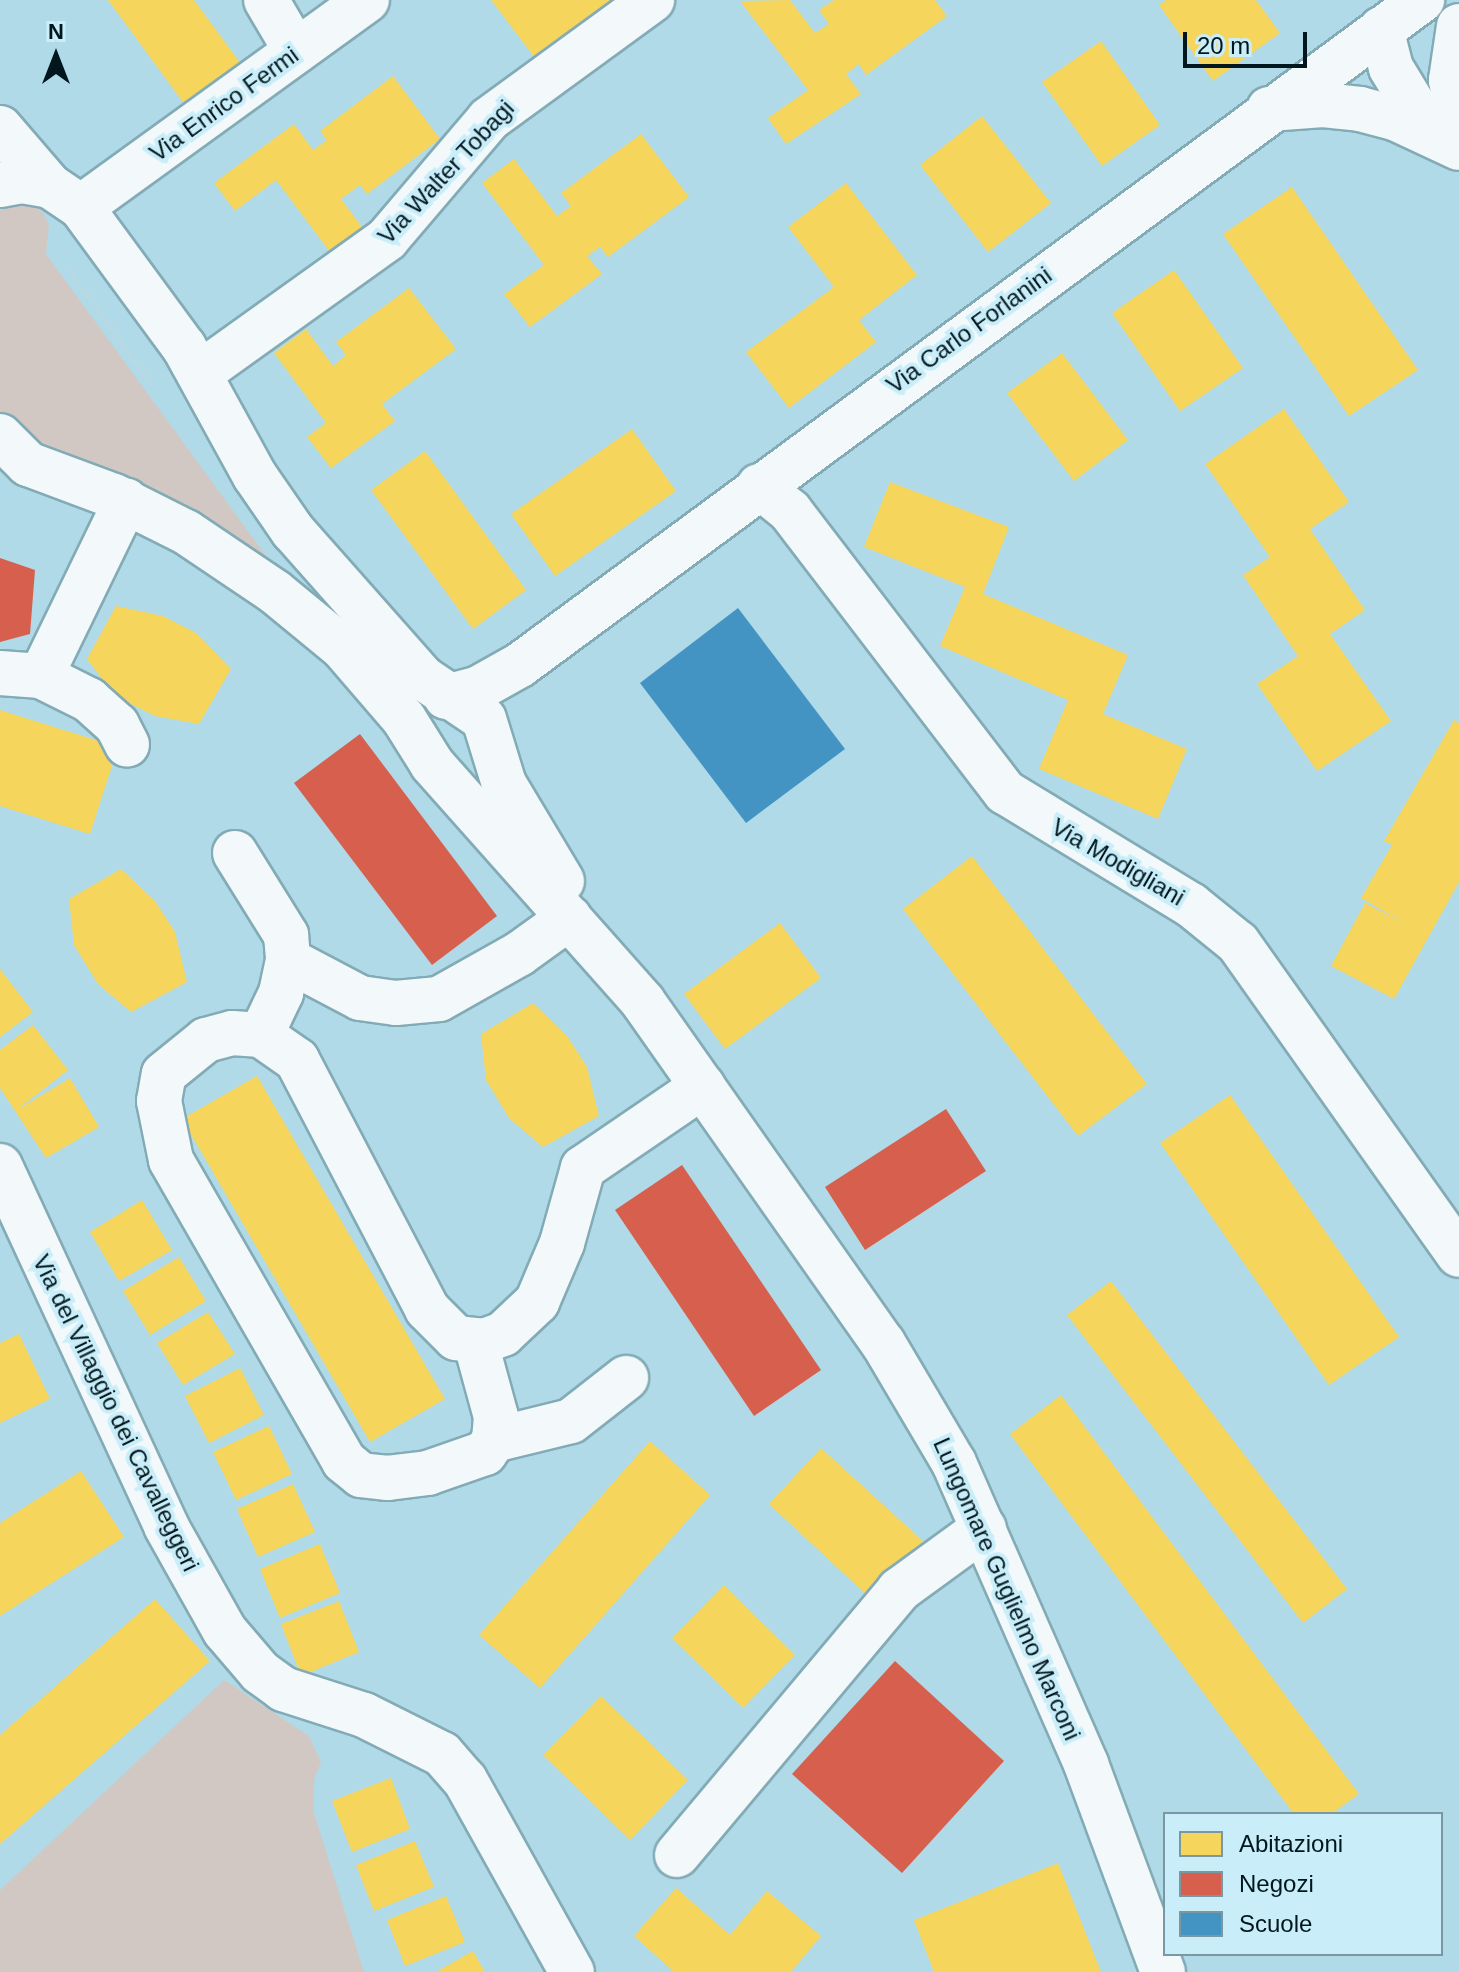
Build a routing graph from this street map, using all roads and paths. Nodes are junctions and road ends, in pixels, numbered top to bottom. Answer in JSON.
{"nodes":[{"id":1,"x":266,"y":0,"type":"edge"},
{"id":2,"x":367,"y":0,"type":"edge"},
{"id":3,"x":652,"y":0,"type":"edge"},
{"id":4,"x":1422,"y":0,"type":"edge"},
{"id":5,"x":1459,"y":26,"type":"edge"},
{"id":6,"x":1381,"y":29,"type":"junction"},
{"id":7,"x":296,"y":51,"type":"junction"},
{"id":8,"x":1269,"y":109,"type":"junction"},
{"id":9,"x":1453,"y":122,"type":"edge"},
{"id":10,"x":0,"y":128,"type":"edge"},
{"id":11,"x":0,"y":185,"type":"edge"},
{"id":12,"x":65,"y":197,"type":"junction"},
{"id":13,"x":200,"y":373,"type":"junction"},
{"id":14,"x":4,"y":446,"type":"edge"},
{"id":15,"x":759,"y":486,"type":"junction"},
{"id":16,"x":126,"y":501,"type":"junction"},
{"id":17,"x":520,"y":665,"type":"junction"},
{"id":18,"x":20,"y":674,"type":"edge"},
{"id":19,"x":446,"y":697,"type":"junction"},
{"id":20,"x":491,"y":735,"type":"junction"},
{"id":21,"x":127,"y":745,"type":"dead end"},
{"id":22,"x":443,"y":771,"type":"junction"},
{"id":23,"x":235,"y":853,"type":"dead end"},
{"id":24,"x":569,"y":918,"type":"junction"},
{"id":25,"x":608,"y":959,"type":"junction"},
{"id":26,"x":288,"y":960,"type":"junction"},
{"id":27,"x":261,"y":1035,"type":"junction"},
{"id":28,"x":703,"y":1086,"type":"junction"},
{"id":29,"x":0,"y":1166,"type":"edge"},
{"id":30,"x":1459,"y":1255,"type":"edge"},
{"id":31,"x":475,"y":1340,"type":"junction"},
{"id":32,"x":626,"y":1378,"type":"dead end"},
{"id":33,"x":494,"y":1440,"type":"junction"},
{"id":34,"x":984,"y":1528,"type":"junction"},
{"id":35,"x":677,"y":1855,"type":"dead end"},
{"id":36,"x":572,"y":1972,"type":"edge"},
{"id":37,"x":1163,"y":1972,"type":"edge"}],
"edges":[{"from":1,"to":7,"type":"street"},
{"from":2,"to":7,"type":"street","name":"Via Enrico Fermi"},
{"from":3,"to":13,"type":"street","name":"Via Walter Tobagi"},
{"from":4,"to":6,"type":"street","name":"Via Carlo Forlanini"},
{"from":5,"to":9,"type":"street"},
{"from":6,"to":8,"type":"street","name":"Via Carlo Forlanini"},
{"from":6,"to":9,"type":"street"},
{"from":6,"to":9,"type":"street"},
{"from":7,"to":12,"type":"street","name":"Via Enrico Fermi"},
{"from":8,"to":9,"type":"street"},
{"from":8,"to":15,"type":"street","name":"Via Carlo Forlanini"},
{"from":10,"to":12,"type":"street"},
{"from":11,"to":12,"type":"street"},
{"from":12,"to":13,"type":"street"},
{"from":13,"to":19,"type":"street"},
{"from":14,"to":16,"type":"street","name":"Lungomare Guglielmo Marconi"},
{"from":15,"to":17,"type":"street","name":"Via Carlo Forlanini"},
{"from":15,"to":30,"type":"street","name":"Via Modigliani"},
{"from":16,"to":18,"type":"street"},
{"from":16,"to":22,"type":"street","name":"Lungomare Guglielmo Marconi"},
{"from":17,"to":19,"type":"street","name":"Via Carlo Forlanini"},
{"from":17,"to":20,"type":"street","name":"Via Carlo Forlanini"},
{"from":18,"to":21,"type":"street"},
{"from":19,"to":20,"type":"street"},
{"from":20,"to":22,"type":"street"},
{"from":20,"to":25,"type":"street","name":"Lungomare Guglielmo Marconi"},
{"from":22,"to":24,"type":"street","name":"Lungomare Guglielmo Marconi"},
{"from":23,"to":26,"type":"street"},
{"from":24,"to":25,"type":"street","name":"Lungomare Guglielmo Marconi"},
{"from":24,"to":26,"type":"street"},
{"from":25,"to":28,"type":"street","name":"Lungomare Guglielmo Marconi"},
{"from":26,"to":27,"type":"street"},
{"from":27,"to":31,"type":"street"},
{"from":27,"to":33,"type":"street"},
{"from":28,"to":31,"type":"street"},
{"from":28,"to":34,"type":"street","name":"Lungomare Guglielmo Marconi"},
{"from":29,"to":36,"type":"street","name":"Via del Villaggio dei Cavalleggeri"},
{"from":31,"to":33,"type":"street"},
{"from":32,"to":33,"type":"street"},
{"from":34,"to":35,"type":"street"},
{"from":34,"to":37,"type":"street","name":"Lungomare Guglielmo Marconi"}]}
